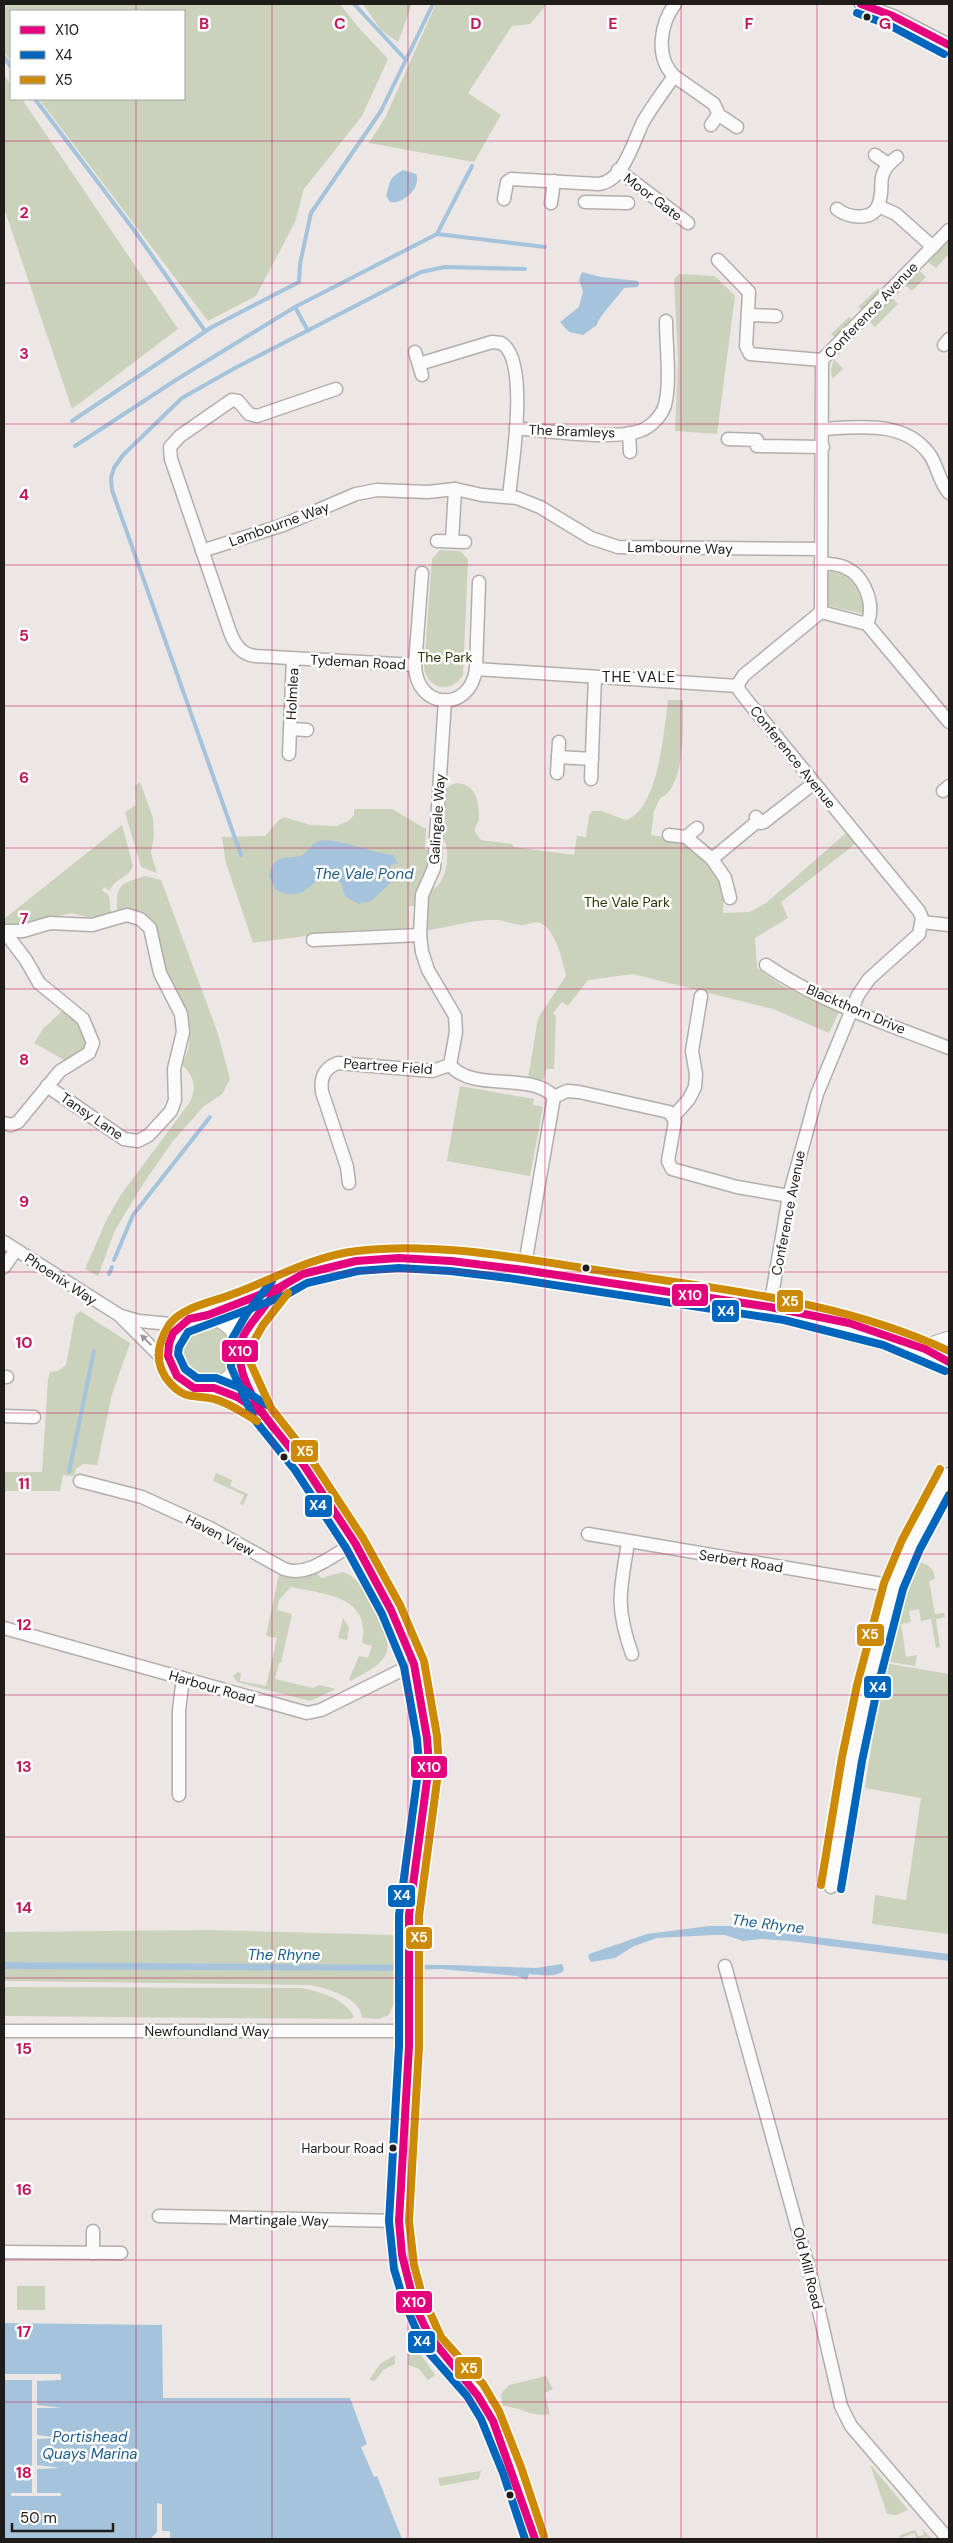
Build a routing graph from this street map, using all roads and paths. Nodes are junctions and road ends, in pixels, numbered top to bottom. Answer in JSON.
{"nodes":[{"id":1,"x":675,"y":4,"type":"edge"},
{"id":2,"x":861,"y":4,"type":"edge"},
{"id":3,"x":949,"y":44,"type":"edge"},
{"id":4,"x":674,"y":76,"type":"junction"},
{"id":5,"x":737,"y":127,"type":"dead end"},
{"id":6,"x":875,"y":155,"type":"dead end"},
{"id":7,"x":618,"y":170,"type":"junction"},
{"id":8,"x":554,"y":181,"type":"junction"},
{"id":9,"x":602,"y":184,"type":"junction"},
{"id":10,"x":504,"y":199,"type":"dead end"},
{"id":11,"x":585,"y":202,"type":"dead end"},
{"id":12,"x":608,"y":202,"type":"junction"},
{"id":13,"x":551,"y":203,"type":"dead end"},
{"id":14,"x":628,"y":203,"type":"dead end"},
{"id":15,"x":878,"y":206,"type":"junction"},
{"id":16,"x":837,"y":209,"type":"dead end"},
{"id":17,"x":688,"y":223,"type":"dead end"},
{"id":18,"x":949,"y":230,"type":"edge"},
{"id":19,"x":933,"y":247,"type":"junction"},
{"id":20,"x":718,"y":260,"type":"dead end"},
{"id":21,"x":748,"y":315,"type":"junction"},
{"id":22,"x":776,"y":316,"type":"dead end"},
{"id":23,"x":666,"y":321,"type":"dead end"},
{"id":24,"x":822,"y":360,"type":"junction"},
{"id":25,"x":419,"y":364,"type":"dead end"},
{"id":26,"x":336,"y":388,"type":"dead end"},
{"id":27,"x":516,"y":428,"type":"junction"},
{"id":28,"x":823,"y":428,"type":"junction"},
{"id":29,"x":629,"y":433,"type":"junction"},
{"id":30,"x":728,"y":439,"type":"dead end"},
{"id":31,"x":822,"y":446,"type":"junction"},
{"id":32,"x":630,"y":452,"type":"dead end"},
{"id":33,"x":455,"y":489,"type":"junction"},
{"id":34,"x":949,"y":493,"type":"edge"},
{"id":35,"x":509,"y":496,"type":"junction"},
{"id":36,"x":438,"y":541,"type":"dead end"},
{"id":37,"x":452,"y":542,"type":"junction"},
{"id":38,"x":465,"y":542,"type":"dead end"},
{"id":39,"x":821,"y":549,"type":"junction"},
{"id":40,"x":202,"y":551,"type":"junction"},
{"id":41,"x":821,"y":563,"type":"junction"},
{"id":42,"x":422,"y":573,"type":"dead end"},
{"id":43,"x":479,"y":582,"type":"dead end"},
{"id":44,"x":821,"y":612,"type":"junction"},
{"id":45,"x":868,"y":624,"type":"junction"},
{"id":46,"x":294,"y":659,"type":"junction"},
{"id":47,"x":416,"y":665,"type":"junction"},
{"id":48,"x":476,"y":669,"type":"junction"},
{"id":49,"x":595,"y":678,"type":"junction"},
{"id":50,"x":738,"y":686,"type":"junction"},
{"id":51,"x":445,"y":700,"type":"junction"},
{"id":52,"x":949,"y":722,"type":"edge"},
{"id":53,"x":290,"y":729,"type":"junction"},
{"id":54,"x":307,"y":730,"type":"dead end"},
{"id":55,"x":559,"y":742,"type":"dead end"},
{"id":56,"x":288,"y":754,"type":"dead end"},
{"id":57,"x":558,"y":757,"type":"junction"},
{"id":58,"x":592,"y":759,"type":"junction"},
{"id":59,"x":558,"y":773,"type":"dead end"},
{"id":60,"x":591,"y":779,"type":"dead end"},
{"id":61,"x":814,"y":783,"type":"junction"},
{"id":62,"x":697,"y":828,"type":"dead end"},
{"id":63,"x":669,"y":835,"type":"dead end"},
{"id":64,"x":686,"y":837,"type":"junction"},
{"id":65,"x":712,"y":858,"type":"junction"},
{"id":66,"x":730,"y":898,"type":"dead end"},
{"id":67,"x":922,"y":922,"type":"junction"},
{"id":68,"x":949,"y":925,"type":"edge"},
{"id":69,"x":4,"y":931,"type":"edge"},
{"id":70,"x":420,"y":935,"type":"junction"},
{"id":71,"x":313,"y":940,"type":"dead end"},
{"id":72,"x":766,"y":965,"type":"dead end"},
{"id":73,"x":702,"y":996,"type":"dead end"},
{"id":74,"x":852,"y":1009,"type":"junction"},
{"id":75,"x":949,"y":1048,"type":"edge"},
{"id":76,"x":450,"y":1065,"type":"junction"},
{"id":77,"x":47,"y":1086,"type":"junction"},
{"id":78,"x":554,"y":1097,"type":"junction"},
{"id":79,"x":674,"y":1116,"type":"junction"},
{"id":80,"x":4,"y":1123,"type":"edge"},
{"id":81,"x":349,"y":1183,"type":"dead end"},
{"id":82,"x":789,"y":1196,"type":"junction"},
{"id":83,"x":4,"y":1242,"type":"edge"},
{"id":84,"x":16,"y":1250,"type":"junction"},
{"id":85,"x":4,"y":1267,"type":"edge"},
{"id":86,"x":524,"y":1270,"type":"junction"},
{"id":87,"x":280,"y":1287,"type":"junction"},
{"id":88,"x":770,"y":1307,"type":"junction"},
{"id":89,"x":208,"y":1315,"type":"junction"},
{"id":90,"x":119,"y":1316,"type":"junction"},
{"id":91,"x":180,"y":1324,"type":"junction"},
{"id":92,"x":949,"y":1341,"type":"edge"},
{"id":93,"x":241,"y":1343,"type":"junction"},
{"id":94,"x":925,"y":1349,"type":"junction"},
{"id":95,"x":949,"y":1362,"type":"edge"},
{"id":96,"x":240,"y":1364,"type":"junction"},
{"id":97,"x":171,"y":1367,"type":"junction"},
{"id":98,"x":214,"y":1388,"type":"junction"},
{"id":99,"x":262,"y":1414,"type":"junction"},
{"id":100,"x":4,"y":1416,"type":"edge"},
{"id":101,"x":34,"y":1417,"type":"dead end"},
{"id":102,"x":949,"y":1474,"type":"edge"},
{"id":103,"x":80,"y":1480,"type":"dead end"},
{"id":104,"x":588,"y":1534,"type":"dead end"},
{"id":105,"x":355,"y":1543,"type":"junction"},
{"id":106,"x":628,"y":1543,"type":"junction"},
{"id":107,"x":894,"y":1586,"type":"junction"},
{"id":108,"x":4,"y":1628,"type":"edge"},
{"id":109,"x":632,"y":1654,"type":"dead end"},
{"id":110,"x":414,"y":1664,"type":"junction"},
{"id":111,"x":183,"y":1678,"type":"junction"},
{"id":112,"x":179,"y":1795,"type":"dead end"},
{"id":113,"x":831,"y":1887,"type":"dead end"},
{"id":114,"x":725,"y":1966,"type":"dead end"},
{"id":115,"x":4,"y":2031,"type":"edge"},
{"id":116,"x":409,"y":2031,"type":"junction"},
{"id":117,"x":159,"y":2216,"type":"dead end"},
{"id":118,"x":399,"y":2221,"type":"junction"},
{"id":119,"x":93,"y":2231,"type":"dead end"},
{"id":120,"x":4,"y":2252,"type":"edge"},
{"id":121,"x":93,"y":2252,"type":"junction"},
{"id":122,"x":121,"y":2253,"type":"dead end"},
{"id":123,"x":535,"y":2539,"type":"edge"},
{"id":124,"x":948,"y":2539,"type":"edge"}],
"edges":[{"from":1,"to":4,"type":"street"},
{"from":2,"to":3,"type":"street"},
{"from":4,"to":5,"type":"street"},
{"from":4,"to":7,"type":"street","name":"Moor Gate"},
{"from":6,"to":15,"type":"street"},
{"from":7,"to":9,"type":"street","name":"Moor Gate"},
{"from":7,"to":17,"type":"street","name":"Moor Gate"},
{"from":8,"to":9,"type":"street","name":"Moor Gate"},
{"from":8,"to":10,"type":"street","name":"Moor Gate"},
{"from":8,"to":13,"type":"street"},
{"from":9,"to":12,"type":"street","name":"Moor Gate"},
{"from":11,"to":12,"type":"street","name":"Moor Gate"},
{"from":12,"to":14,"type":"street","name":"Moor Gate"},
{"from":15,"to":16,"type":"street"},
{"from":15,"to":19,"type":"street"},
{"from":18,"to":19,"type":"street","name":"Conference Avenue"},
{"from":19,"to":24,"type":"street","name":"Conference Avenue"},
{"from":20,"to":21,"type":"street"},
{"from":21,"to":22,"type":"street"},
{"from":21,"to":24,"type":"street"},
{"from":23,"to":29,"type":"street","name":"The Bramleys"},
{"from":24,"to":28,"type":"street","name":"Conference Avenue"},
{"from":25,"to":27,"type":"street","name":"The Bramleys"},
{"from":26,"to":40,"type":"street","name":"Tydeman Road"},
{"from":27,"to":29,"type":"street","name":"The Bramleys"},
{"from":27,"to":35,"type":"street","name":"The Bramleys"},
{"from":28,"to":31,"type":"street","name":"Conference Avenue"},
{"from":28,"to":34,"type":"street"},
{"from":29,"to":32,"type":"street","name":"The Bramleys"},
{"from":30,"to":31,"type":"street"},
{"from":31,"to":39,"type":"street","name":"Conference Avenue"},
{"from":33,"to":35,"type":"street","name":"Lambourne Way"},
{"from":33,"to":37,"type":"street"},
{"from":33,"to":40,"type":"street","name":"Lambourne Way"},
{"from":35,"to":39,"type":"street","name":"Lambourne Way"},
{"from":36,"to":37,"type":"street"},
{"from":37,"to":38,"type":"street"},
{"from":39,"to":41,"type":"street","name":"Conference Avenue"},
{"from":40,"to":46,"type":"street","name":"Tydeman Road"},
{"from":41,"to":44,"type":"street","name":"Conference Avenue"},
{"from":41,"to":45,"type":"street"},
{"from":42,"to":47,"type":"street"},
{"from":43,"to":48,"type":"street"},
{"from":44,"to":45,"type":"street"},
{"from":44,"to":50,"type":"street"},
{"from":45,"to":52,"type":"street"},
{"from":46,"to":47,"type":"street","name":"Tydeman Road"},
{"from":46,"to":53,"type":"street","name":"Holmlea"},
{"from":47,"to":51,"type":"street","name":"Tydeman Road"},
{"from":48,"to":49,"type":"street"},
{"from":48,"to":51,"type":"street"},
{"from":49,"to":50,"type":"street"},
{"from":49,"to":58,"type":"street"},
{"from":50,"to":61,"type":"street","name":"Conference Avenue"},
{"from":51,"to":70,"type":"street","name":"Galingale Way"},
{"from":53,"to":54,"type":"street","name":"Holmlea"},
{"from":53,"to":56,"type":"street","name":"Holmlea"},
{"from":55,"to":57,"type":"street"},
{"from":57,"to":58,"type":"street"},
{"from":57,"to":59,"type":"street"},
{"from":58,"to":60,"type":"street"},
{"from":61,"to":65,"type":"street"},
{"from":61,"to":67,"type":"street","name":"Conference Avenue"},
{"from":62,"to":64,"type":"street"},
{"from":63,"to":64,"type":"street"},
{"from":64,"to":65,"type":"street"},
{"from":65,"to":66,"type":"street"},
{"from":67,"to":68,"type":"street"},
{"from":67,"to":74,"type":"street","name":"Conference Avenue"},
{"from":69,"to":77,"type":"street"},
{"from":69,"to":77,"type":"street","name":"Tansy Lane"},
{"from":70,"to":71,"type":"street"},
{"from":70,"to":76,"type":"street","name":"Galingale Way"},
{"from":72,"to":74,"type":"street","name":"Blackthorn Drive"},
{"from":73,"to":79,"type":"street"},
{"from":74,"to":75,"type":"street","name":"Blackthorn Drive"},
{"from":74,"to":82,"type":"street","name":"Conference Avenue"},
{"from":76,"to":78,"type":"street"},
{"from":76,"to":81,"type":"street","name":"Peartree Field"},
{"from":77,"to":80,"type":"street"},
{"from":78,"to":79,"type":"street"},
{"from":78,"to":86,"type":"street"},
{"from":79,"to":82,"type":"street"},
{"from":82,"to":88,"type":"street","name":"Conference Avenue"},
{"from":83,"to":84,"type":"street","name":"Phoenix Way"},
{"from":84,"to":85,"type":"street"},
{"from":84,"to":90,"type":"street","name":"Phoenix Way"},
{"from":86,"to":87,"type":"street"},
{"from":86,"to":88,"type":"street"},
{"from":87,"to":89,"type":"street"},
{"from":87,"to":93,"type":"street"},
{"from":88,"to":94,"type":"street"},
{"from":89,"to":91,"type":"street"},
{"from":89,"to":93,"type":"street"},
{"from":90,"to":91,"type":"street","name":"Phoenix Way"},
{"from":97,"to":90,"type":"street","name":"Phoenix Way","one_way":true},
{"from":91,"to":97,"type":"street"},
{"from":92,"to":94,"type":"street"},
{"from":93,"to":96,"type":"street"},
{"from":94,"to":95,"type":"street"},
{"from":96,"to":98,"type":"street"},
{"from":96,"to":99,"type":"street"},
{"from":97,"to":98,"type":"street"},
{"from":98,"to":99,"type":"street"},
{"from":99,"to":105,"type":"street"},
{"from":100,"to":101,"type":"street"},
{"from":102,"to":107,"type":"street"},
{"from":103,"to":105,"type":"street","name":"Haven View"},
{"from":104,"to":106,"type":"street","name":"Serbert Road"},
{"from":105,"to":110,"type":"street"},
{"from":106,"to":107,"type":"street","name":"Serbert Road"},
{"from":106,"to":109,"type":"street"},
{"from":107,"to":113,"type":"street"},
{"from":108,"to":111,"type":"street","name":"Harbour Road"},
{"from":110,"to":111,"type":"street","name":"Harbour Road"},
{"from":110,"to":116,"type":"street"},
{"from":111,"to":112,"type":"street"},
{"from":114,"to":124,"type":"street","name":"Old Mill Road"},
{"from":115,"to":116,"type":"street","name":"Newfoundland Way"},
{"from":116,"to":118,"type":"street"},
{"from":117,"to":118,"type":"street","name":"Martingale Way"},
{"from":118,"to":123,"type":"street"},
{"from":119,"to":121,"type":"street"},
{"from":120,"to":121,"type":"street"},
{"from":121,"to":122,"type":"street"}]}
